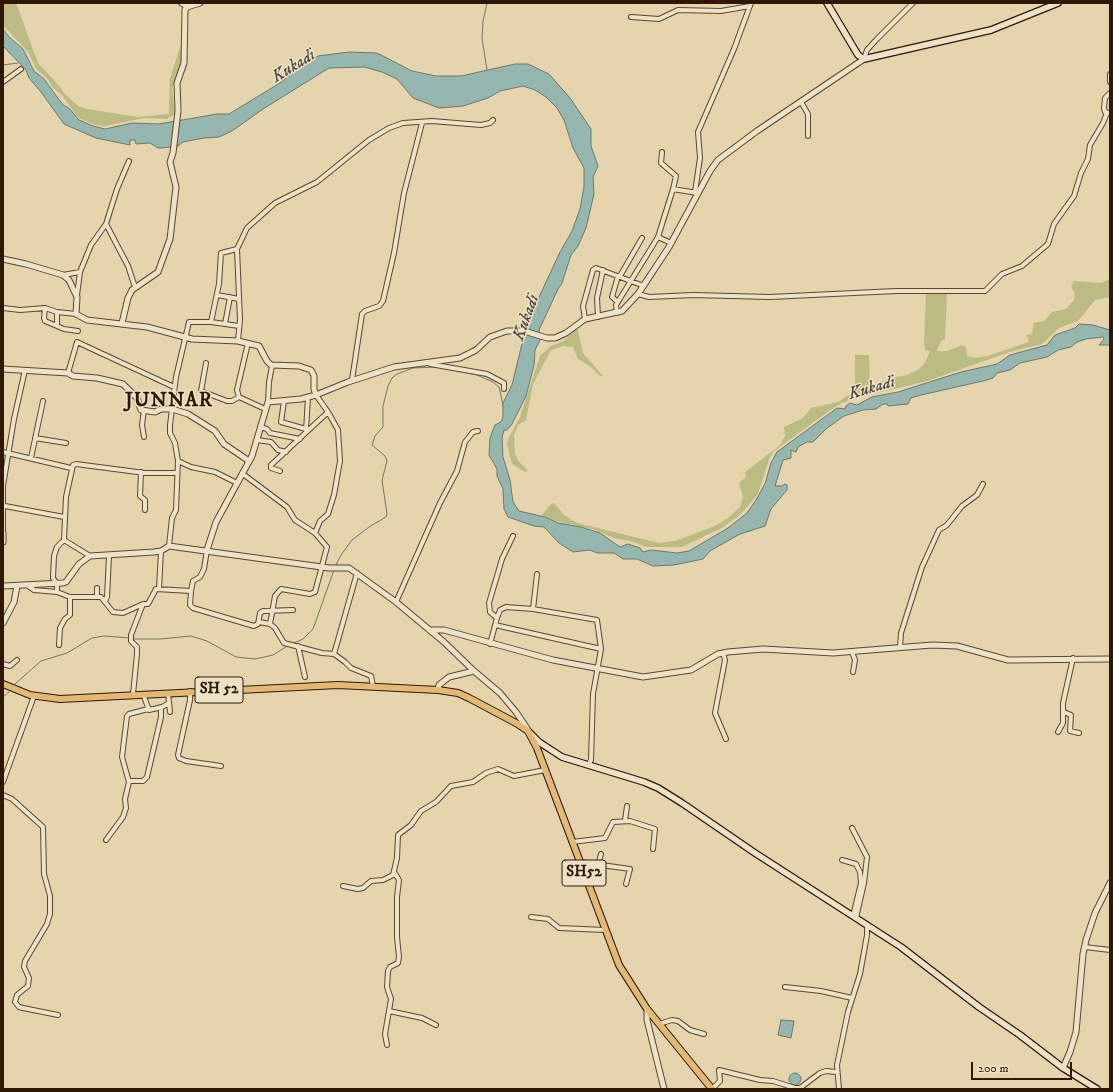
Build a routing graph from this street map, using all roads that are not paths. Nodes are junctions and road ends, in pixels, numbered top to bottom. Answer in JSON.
{"nodes":[{"id":1,"x":181,"y":3,"type":"edge"},
{"id":2,"x":200,"y":3,"type":"edge"},
{"id":3,"x":827,"y":3,"type":"edge"},
{"id":4,"x":913,"y":3,"type":"edge"},
{"id":5,"x":1058,"y":3,"type":"edge"},
{"id":6,"x":750,"y":5,"type":"edge"},
{"id":7,"x":187,"y":7,"type":"junction"},
{"id":8,"x":632,"y":17,"type":"dead end"},
{"id":9,"x":864,"y":59,"type":"junction"},
{"id":10,"x":21,"y":69,"type":"dead end"},
{"id":11,"x":1110,"y":74,"type":"edge"},
{"id":12,"x":3,"y":82,"type":"edge"},
{"id":13,"x":1110,"y":82,"type":"edge"},
{"id":14,"x":1110,"y":93,"type":"edge"},
{"id":15,"x":801,"y":102,"type":"junction"},
{"id":16,"x":1108,"y":113,"type":"edge"},
{"id":17,"x":493,"y":120,"type":"dead end"},
{"id":18,"x":422,"y":123,"type":"junction"},
{"id":19,"x":808,"y":136,"type":"dead end"},
{"id":20,"x":662,"y":152,"type":"dead end"},
{"id":21,"x":128,"y":161,"type":"dead end"},
{"id":22,"x":673,"y":189,"type":"junction"},
{"id":23,"x":697,"y":193,"type":"junction"},
{"id":24,"x":106,"y":224,"type":"junction"},
{"id":25,"x":658,"y":237,"type":"junction"},
{"id":26,"x":642,"y":238,"type":"dead end"},
{"id":27,"x":671,"y":243,"type":"junction"},
{"id":28,"x":238,"y":249,"type":"junction"},
{"id":29,"x":3,"y":259,"type":"edge"},
{"id":30,"x":603,"y":270,"type":"junction"},
{"id":31,"x":80,"y":272,"type":"junction"},
{"id":32,"x":63,"y":275,"type":"junction"},
{"id":33,"x":619,"y":276,"type":"junction"},
{"id":34,"x":630,"y":280,"type":"junction"},
{"id":35,"x":644,"y":286,"type":"junction"},
{"id":36,"x":135,"y":287,"type":"junction"},
{"id":37,"x":638,"y":294,"type":"junction"},
{"id":38,"x":217,"y":295,"type":"junction"},
{"id":39,"x":77,"y":297,"type":"junction"},
{"id":40,"x":230,"y":298,"type":"junction"},
{"id":41,"x":239,"y":299,"type":"junction"},
{"id":42,"x":618,"y":302,"type":"junction"},
{"id":43,"x":3,"y":308,"type":"edge"},
{"id":44,"x":45,"y":308,"type":"junction"},
{"id":45,"x":57,"y":312,"type":"junction"},
{"id":46,"x":617,"y":313,"type":"junction"},
{"id":47,"x":76,"y":314,"type":"junction"},
{"id":48,"x":598,"y":317,"type":"junction"},
{"id":49,"x":585,"y":319,"type":"junction"},
{"id":50,"x":211,"y":322,"type":"junction"},
{"id":51,"x":122,"y":323,"type":"junction"},
{"id":52,"x":225,"y":324,"type":"junction"},
{"id":53,"x":57,"y":325,"type":"junction"},
{"id":54,"x":239,"y":326,"type":"junction"},
{"id":55,"x":78,"y":331,"type":"dead end"},
{"id":56,"x":185,"y":338,"type":"junction"},
{"id":57,"x":238,"y":341,"type":"junction"},
{"id":58,"x":248,"y":343,"type":"junction"},
{"id":59,"x":206,"y":363,"type":"dead end"},
{"id":60,"x":420,"y":363,"type":"junction"},
{"id":61,"x":272,"y":366,"type":"junction"},
{"id":62,"x":3,"y":369,"type":"edge"},
{"id":63,"x":24,"y":370,"type":"junction"},
{"id":64,"x":68,"y":373,"type":"junction"},
{"id":65,"x":352,"y":380,"type":"junction"},
{"id":66,"x":174,"y":387,"type":"junction"},
{"id":67,"x":504,"y":389,"type":"dead end"},
{"id":68,"x":316,"y":396,"type":"junction"},
{"id":69,"x":239,"y":397,"type":"junction"},
{"id":70,"x":308,"y":397,"type":"junction"},
{"id":71,"x":43,"y":401,"type":"dead end"},
{"id":72,"x":284,"y":401,"type":"junction"},
{"id":73,"x":268,"y":402,"type":"junction"},
{"id":74,"x":172,"y":409,"type":"junction"},
{"id":75,"x":265,"y":409,"type":"junction"},
{"id":76,"x":144,"y":410,"type":"junction"},
{"id":77,"x":328,"y":412,"type":"junction"},
{"id":78,"x":260,"y":427,"type":"junction"},
{"id":79,"x":306,"y":429,"type":"junction"},
{"id":80,"x":478,"y":432,"type":"dead end"},
{"id":81,"x":305,"y":435,"type":"junction"},
{"id":82,"x":144,"y":437,"type":"dead end"},
{"id":83,"x":35,"y":438,"type":"junction"},
{"id":84,"x":300,"y":439,"type":"junction"},
{"id":85,"x":257,"y":440,"type":"junction"},
{"id":86,"x":66,"y":443,"type":"dead end"},
{"id":87,"x":3,"y":452,"type":"edge"},
{"id":88,"x":9,"y":452,"type":"junction"},
{"id":89,"x":286,"y":452,"type":"junction"},
{"id":90,"x":31,"y":458,"type":"junction"},
{"id":91,"x":178,"y":461,"type":"junction"},
{"id":92,"x":249,"y":461,"type":"junction"},
{"id":93,"x":71,"y":468,"type":"junction"},
{"id":94,"x":280,"y":471,"type":"dead end"},
{"id":95,"x":141,"y":472,"type":"junction"},
{"id":96,"x":177,"y":473,"type":"junction"},
{"id":97,"x":243,"y":474,"type":"junction"},
{"id":98,"x":237,"y":483,"type":"junction"},
{"id":99,"x":982,"y":484,"type":"dead end"},
{"id":100,"x":5,"y":506,"type":"junction"},
{"id":101,"x":145,"y":510,"type":"dead end"},
{"id":102,"x":64,"y":517,"type":"junction"},
{"id":103,"x":3,"y":533,"type":"edge"},
{"id":104,"x":315,"y":533,"type":"junction"},
{"id":105,"x":513,"y":536,"type":"dead end"},
{"id":106,"x":64,"y":540,"type":"junction"},
{"id":107,"x":3,"y":542,"type":"edge"},
{"id":108,"x":168,"y":546,"type":"junction"},
{"id":109,"x":207,"y":550,"type":"junction"},
{"id":110,"x":161,"y":551,"type":"junction"},
{"id":111,"x":90,"y":556,"type":"junction"},
{"id":112,"x":109,"y":556,"type":"junction"},
{"id":113,"x":321,"y":566,"type":"junction"},
{"id":114,"x":357,"y":573,"type":"junction"},
{"id":115,"x":537,"y":574,"type":"dead end"},
{"id":116,"x":56,"y":582,"type":"junction"},
{"id":117,"x":27,"y":585,"type":"junction"},
{"id":118,"x":3,"y":586,"type":"edge"},
{"id":119,"x":17,"y":586,"type":"junction"},
{"id":120,"x":97,"y":588,"type":"dead end"},
{"id":121,"x":159,"y":589,"type":"junction"},
{"id":122,"x":191,"y":591,"type":"junction"},
{"id":123,"x":58,"y":592,"type":"junction"},
{"id":124,"x":70,"y":597,"type":"junction"},
{"id":125,"x":97,"y":597,"type":"junction"},
{"id":126,"x":105,"y":601,"type":"junction"},
{"id":127,"x":396,"y":602,"type":"junction"},
{"id":128,"x":143,"y":604,"type":"junction"},
{"id":129,"x":272,"y":609,"type":"junction"},
{"id":130,"x":533,"y":609,"type":"junction"},
{"id":131,"x":293,"y":610,"type":"dead end"},
{"id":132,"x":497,"y":618,"type":"junction"},
{"id":133,"x":259,"y":622,"type":"junction"},
{"id":134,"x":3,"y":623,"type":"edge"},
{"id":135,"x":270,"y":624,"type":"junction"},
{"id":136,"x":495,"y":625,"type":"junction"},
{"id":137,"x":430,"y":630,"type":"junction"},
{"id":138,"x":490,"y":644,"type":"junction"},
{"id":139,"x":59,"y":645,"type":"dead end"},
{"id":140,"x":298,"y":646,"type":"junction"},
{"id":141,"x":900,"y":647,"type":"junction"},
{"id":142,"x":601,"y":649,"type":"junction"},
{"id":143,"x":852,"y":652,"type":"junction"},
{"id":144,"x":723,"y":653,"type":"junction"},
{"id":145,"x":334,"y":654,"type":"junction"},
{"id":146,"x":1073,"y":658,"type":"junction"},
{"id":147,"x":1110,"y":659,"type":"edge"},
{"id":148,"x":17,"y":660,"type":"dead end"},
{"id":149,"x":3,"y":664,"type":"edge"},
{"id":150,"x":598,"y":668,"type":"junction"},
{"id":151,"x":474,"y":671,"type":"junction"},
{"id":152,"x":853,"y":672,"type":"dead end"},
{"id":153,"x":305,"y":677,"type":"dead end"},
{"id":154,"x":3,"y":684,"type":"edge"},
{"id":155,"x":373,"y":686,"type":"junction"},
{"id":156,"x":438,"y":690,"type":"junction"},
{"id":157,"x":168,"y":692,"type":"junction"},
{"id":158,"x":190,"y":692,"type":"junction"},
{"id":159,"x":133,"y":694,"type":"junction"},
{"id":160,"x":143,"y":694,"type":"junction"},
{"id":161,"x":34,"y":696,"type":"junction"},
{"id":162,"x":169,"y":703,"type":"junction"},
{"id":163,"x":161,"y":707,"type":"junction"},
{"id":164,"x":148,"y":709,"type":"junction"},
{"id":165,"x":170,"y":712,"type":"dead end"},
{"id":166,"x":1064,"y":712,"type":"junction"},
{"id":167,"x":528,"y":731,"type":"junction"},
{"id":168,"x":1058,"y":732,"type":"dead end"},
{"id":169,"x":1079,"y":733,"type":"dead end"},
{"id":170,"x":726,"y":739,"type":"dead end"},
{"id":171,"x":588,"y":765,"type":"junction"},
{"id":172,"x":221,"y":766,"type":"dead end"},
{"id":173,"x":545,"y":770,"type":"junction"},
{"id":174,"x":129,"y":780,"type":"junction"},
{"id":175,"x":3,"y":782,"type":"edge"},
{"id":176,"x":3,"y":795,"type":"edge"},
{"id":177,"x":627,"y":806,"type":"dead end"},
{"id":178,"x":625,"y":821,"type":"junction"},
{"id":179,"x":852,"y":828,"type":"dead end"},
{"id":180,"x":106,"y":840,"type":"dead end"},
{"id":181,"x":572,"y":842,"type":"junction"},
{"id":182,"x":653,"y":849,"type":"dead end"},
{"id":183,"x":601,"y":854,"type":"dead end"},
{"id":184,"x":842,"y":860,"type":"dead end"},
{"id":185,"x":579,"y":862,"type":"junction"},
{"id":186,"x":598,"y":865,"type":"junction"},
{"id":187,"x":394,"y":872,"type":"junction"},
{"id":188,"x":1110,"y":883,"type":"edge"},
{"id":189,"x":626,"y":884,"type":"dead end"},
{"id":190,"x":344,"y":886,"type":"dead end"},
{"id":191,"x":530,"y":916,"type":"dead end"},
{"id":192,"x":855,"y":917,"type":"junction"},
{"id":193,"x":867,"y":925,"type":"junction"},
{"id":194,"x":605,"y":930,"type":"junction"},
{"id":195,"x":1085,"y":947,"type":"junction"},
{"id":196,"x":1110,"y":950,"type":"edge"},
{"id":197,"x":785,"y":987,"type":"dead end"},
{"id":198,"x":852,"y":998,"type":"junction"},
{"id":199,"x":647,"y":1009,"type":"junction"},
{"id":200,"x":389,"y":1011,"type":"junction"},
{"id":201,"x":58,"y":1015,"type":"dead end"},
{"id":202,"x":659,"y":1024,"type":"junction"},
{"id":203,"x":436,"y":1025,"type":"dead end"},
{"id":204,"x":704,"y":1034,"type":"dead end"},
{"id":205,"x":387,"y":1045,"type":"dead end"},
{"id":206,"x":1063,"y":1068,"type":"junction"},
{"id":207,"x":836,"y":1072,"type":"junction"},
{"id":208,"x":664,"y":1089,"type":"edge"},
{"id":209,"x":712,"y":1089,"type":"edge"},
{"id":210,"x":839,"y":1089,"type":"edge"},
{"id":211,"x":1097,"y":1089,"type":"edge"}],
"edges":[{"from":1,"to":7,"type":"street"},
{"from":2,"to":7,"type":"street"},
{"from":3,"to":9,"type":"main road"},
{"from":4,"to":9,"type":"street"},
{"from":5,"to":9,"type":"main road"},
{"from":6,"to":8,"type":"street"},
{"from":6,"to":23,"type":"street"},
{"from":7,"to":36,"type":"street"},
{"from":9,"to":15,"type":"street"},
{"from":10,"to":12,"type":"street"},
{"from":11,"to":13,"type":"street"},
{"from":14,"to":16,"type":"street"},
{"from":15,"to":19,"type":"street"},
{"from":15,"to":23,"type":"street"},
{"from":16,"to":37,"type":"street"},
{"from":17,"to":18,"type":"street"},
{"from":18,"to":28,"type":"street"},
{"from":18,"to":65,"type":"street"},
{"from":20,"to":22,"type":"street"},
{"from":21,"to":24,"type":"street"},
{"from":22,"to":23,"type":"street"},
{"from":22,"to":25,"type":"street"},
{"from":23,"to":27,"type":"street"},
{"from":24,"to":31,"type":"street"},
{"from":24,"to":36,"type":"street"},
{"from":25,"to":27,"type":"street"},
{"from":25,"to":34,"type":"street"},
{"from":26,"to":33,"type":"street"},
{"from":27,"to":35,"type":"street"},
{"from":28,"to":38,"type":"street"},
{"from":28,"to":41,"type":"street"},
{"from":29,"to":32,"type":"street"},
{"from":30,"to":33,"type":"street"},
{"from":30,"to":48,"type":"street"},
{"from":30,"to":49,"type":"street"},
{"from":31,"to":32,"type":"street"},
{"from":31,"to":39,"type":"street"},
{"from":32,"to":39,"type":"street"},
{"from":33,"to":34,"type":"street"},
{"from":33,"to":42,"type":"street"},
{"from":34,"to":35,"type":"street"},
{"from":34,"to":42,"type":"street"},
{"from":35,"to":37,"type":"street"},
{"from":36,"to":51,"type":"street"},
{"from":37,"to":46,"type":"street"},
{"from":38,"to":40,"type":"street"},
{"from":38,"to":50,"type":"street"},
{"from":39,"to":47,"type":"street"},
{"from":40,"to":41,"type":"street"},
{"from":40,"to":52,"type":"street"},
{"from":41,"to":54,"type":"street"},
{"from":42,"to":46,"type":"street"},
{"from":43,"to":44,"type":"street"},
{"from":44,"to":45,"type":"street"},
{"from":44,"to":53,"type":"street"},
{"from":45,"to":47,"type":"street"},
{"from":45,"to":53,"type":"street"},
{"from":46,"to":48,"type":"street"},
{"from":47,"to":51,"type":"street"},
{"from":48,"to":49,"type":"street"},
{"from":49,"to":60,"type":"street"},
{"from":50,"to":52,"type":"street"},
{"from":50,"to":56,"type":"street"},
{"from":51,"to":56,"type":"street"},
{"from":52,"to":54,"type":"street"},
{"from":53,"to":55,"type":"street"},
{"from":54,"to":57,"type":"street"},
{"from":56,"to":57,"type":"street"},
{"from":56,"to":66,"type":"street"},
{"from":57,"to":58,"type":"street"},
{"from":58,"to":61,"type":"street"},
{"from":58,"to":69,"type":"street"},
{"from":59,"to":69,"type":"street"},
{"from":60,"to":65,"type":"street"},
{"from":60,"to":67,"type":"street"},
{"from":61,"to":68,"type":"street"},
{"from":61,"to":73,"type":"street"},
{"from":62,"to":63,"type":"street"},
{"from":63,"to":64,"type":"street"},
{"from":63,"to":88,"type":"street"},
{"from":64,"to":66,"type":"street"},
{"from":64,"to":76,"type":"street"},
{"from":65,"to":68,"type":"street"},
{"from":66,"to":74,"type":"street"},
{"from":68,"to":70,"type":"street"},
{"from":68,"to":77,"type":"street"},
{"from":69,"to":75,"type":"street"},
{"from":70,"to":72,"type":"street"},
{"from":70,"to":79,"type":"street"},
{"from":71,"to":83,"type":"street"},
{"from":72,"to":73,"type":"street"},
{"from":72,"to":79,"type":"street"},
{"from":73,"to":75,"type":"street"},
{"from":74,"to":76,"type":"street"},
{"from":74,"to":91,"type":"street"},
{"from":74,"to":92,"type":"street"},
{"from":75,"to":78,"type":"street"},
{"from":76,"to":82,"type":"street"},
{"from":77,"to":81,"type":"street"},
{"from":77,"to":104,"type":"street"},
{"from":78,"to":84,"type":"street"},
{"from":78,"to":85,"type":"street"},
{"from":79,"to":81,"type":"street"},
{"from":80,"to":127,"type":"street"},
{"from":81,"to":84,"type":"street"},
{"from":83,"to":86,"type":"street"},
{"from":83,"to":90,"type":"street"},
{"from":84,"to":89,"type":"street"},
{"from":85,"to":89,"type":"street"},
{"from":85,"to":92,"type":"street"},
{"from":87,"to":88,"type":"street"},
{"from":88,"to":90,"type":"street"},
{"from":88,"to":100,"type":"street"},
{"from":89,"to":94,"type":"street"},
{"from":90,"to":93,"type":"street"},
{"from":91,"to":96,"type":"street"},
{"from":91,"to":98,"type":"street"},
{"from":92,"to":97,"type":"street"},
{"from":93,"to":95,"type":"street"},
{"from":93,"to":102,"type":"street"},
{"from":95,"to":96,"type":"street"},
{"from":95,"to":101,"type":"street"},
{"from":96,"to":108,"type":"street"},
{"from":97,"to":98,"type":"street"},
{"from":97,"to":104,"type":"street"},
{"from":98,"to":109,"type":"street"},
{"from":99,"to":141,"type":"street"},
{"from":100,"to":102,"type":"street"},
{"from":100,"to":103,"type":"street"},
{"from":102,"to":106,"type":"street"},
{"from":103,"to":107,"type":"street"},
{"from":104,"to":113,"type":"street"},
{"from":105,"to":132,"type":"street"},
{"from":106,"to":111,"type":"street"},
{"from":106,"to":116,"type":"street"},
{"from":108,"to":109,"type":"street"},
{"from":108,"to":110,"type":"street"},
{"from":109,"to":113,"type":"street"},
{"from":109,"to":122,"type":"street"},
{"from":110,"to":112,"type":"street"},
{"from":110,"to":121,"type":"street"},
{"from":111,"to":112,"type":"street"},
{"from":111,"to":116,"type":"street"},
{"from":112,"to":126,"type":"street"},
{"from":113,"to":114,"type":"street"},
{"from":113,"to":129,"type":"street"},
{"from":114,"to":127,"type":"street"},
{"from":114,"to":145,"type":"street"},
{"from":115,"to":130,"type":"street"},
{"from":116,"to":117,"type":"street"},
{"from":116,"to":123,"type":"street"},
{"from":117,"to":119,"type":"street"},
{"from":117,"to":123,"type":"street"},
{"from":118,"to":119,"type":"street"},
{"from":119,"to":134,"type":"street"},
{"from":120,"to":125,"type":"street"},
{"from":121,"to":122,"type":"street"},
{"from":121,"to":128,"type":"street"},
{"from":122,"to":133,"type":"street"},
{"from":123,"to":124,"type":"street"},
{"from":124,"to":125,"type":"street"},
{"from":124,"to":139,"type":"street"},
{"from":125,"to":126,"type":"street"},
{"from":126,"to":128,"type":"street"},
{"from":127,"to":137,"type":"street"},
{"from":128,"to":159,"type":"street"},
{"from":129,"to":131,"type":"street"},
{"from":129,"to":133,"type":"street"},
{"from":129,"to":135,"type":"street"},
{"from":130,"to":132,"type":"street"},
{"from":130,"to":142,"type":"street"},
{"from":132,"to":136,"type":"street"},
{"from":133,"to":135,"type":"street"},
{"from":135,"to":140,"type":"street"},
{"from":136,"to":138,"type":"street"},
{"from":136,"to":142,"type":"street"},
{"from":137,"to":138,"type":"street"},
{"from":137,"to":151,"type":"street"},
{"from":138,"to":150,"type":"street"},
{"from":140,"to":145,"type":"street"},
{"from":140,"to":153,"type":"street"},
{"from":141,"to":143,"type":"street"},
{"from":141,"to":146,"type":"street"},
{"from":142,"to":150,"type":"street"},
{"from":143,"to":144,"type":"street"},
{"from":143,"to":152,"type":"street"},
{"from":144,"to":150,"type":"street"},
{"from":144,"to":170,"type":"street"},
{"from":145,"to":155,"type":"street"},
{"from":146,"to":147,"type":"street"},
{"from":146,"to":166,"type":"street"},
{"from":148,"to":149,"type":"street"},
{"from":150,"to":171,"type":"street"},
{"from":151,"to":156,"type":"street"},
{"from":151,"to":167,"type":"street"},
{"from":154,"to":161,"type":"main road","number":"SH 52"},
{"from":155,"to":156,"type":"main road","number":"SH 52"},
{"from":155,"to":158,"type":"main road","number":"SH 52"},
{"from":156,"to":167,"type":"main road"},
{"from":157,"to":158,"type":"main road","number":"SH 52"},
{"from":157,"to":160,"type":"main road","number":"SH 52"},
{"from":157,"to":162,"type":"street"},
{"from":158,"to":172,"type":"street"},
{"from":159,"to":160,"type":"main road","number":"SH 52"},
{"from":159,"to":161,"type":"main road","number":"SH 52"},
{"from":160,"to":164,"type":"street"},
{"from":161,"to":175,"type":"street"},
{"from":162,"to":163,"type":"street"},
{"from":162,"to":165,"type":"street"},
{"from":163,"to":164,"type":"street"},
{"from":163,"to":174,"type":"street"},
{"from":164,"to":174,"type":"street"},
{"from":166,"to":168,"type":"street"},
{"from":166,"to":169,"type":"street"},
{"from":167,"to":171,"type":"main road"},
{"from":167,"to":173,"type":"main road","number":"SH52"},
{"from":171,"to":192,"type":"main road"},
{"from":173,"to":181,"type":"main road","number":"SH52"},
{"from":173,"to":187,"type":"street"},
{"from":174,"to":180,"type":"street"},
{"from":176,"to":201,"type":"street"},
{"from":177,"to":178,"type":"street"},
{"from":178,"to":181,"type":"street"},
{"from":178,"to":182,"type":"street"},
{"from":179,"to":192,"type":"street"},
{"from":181,"to":185,"type":"main road","number":"SH52"},
{"from":183,"to":186,"type":"street"},
{"from":184,"to":192,"type":"street"},
{"from":185,"to":186,"type":"street"},
{"from":185,"to":194,"type":"main road","number":"SH52"},
{"from":186,"to":189,"type":"street"},
{"from":187,"to":190,"type":"street"},
{"from":187,"to":200,"type":"street"},
{"from":188,"to":195,"type":"street"},
{"from":191,"to":194,"type":"street"},
{"from":192,"to":193,"type":"main road"},
{"from":193,"to":198,"type":"street"},
{"from":193,"to":206,"type":"main road"},
{"from":194,"to":199,"type":"main road","number":"SH52"},
{"from":195,"to":196,"type":"street"},
{"from":195,"to":206,"type":"street"},
{"from":197,"to":198,"type":"street"},
{"from":198,"to":207,"type":"street"},
{"from":199,"to":202,"type":"main road","number":"SH52"},
{"from":199,"to":208,"type":"street"},
{"from":200,"to":203,"type":"street"},
{"from":200,"to":205,"type":"street"},
{"from":202,"to":204,"type":"street"},
{"from":202,"to":209,"type":"main road","number":"SH52"},
{"from":206,"to":211,"type":"main road"},
{"from":207,"to":209,"type":"street"},
{"from":207,"to":210,"type":"street"}]}
